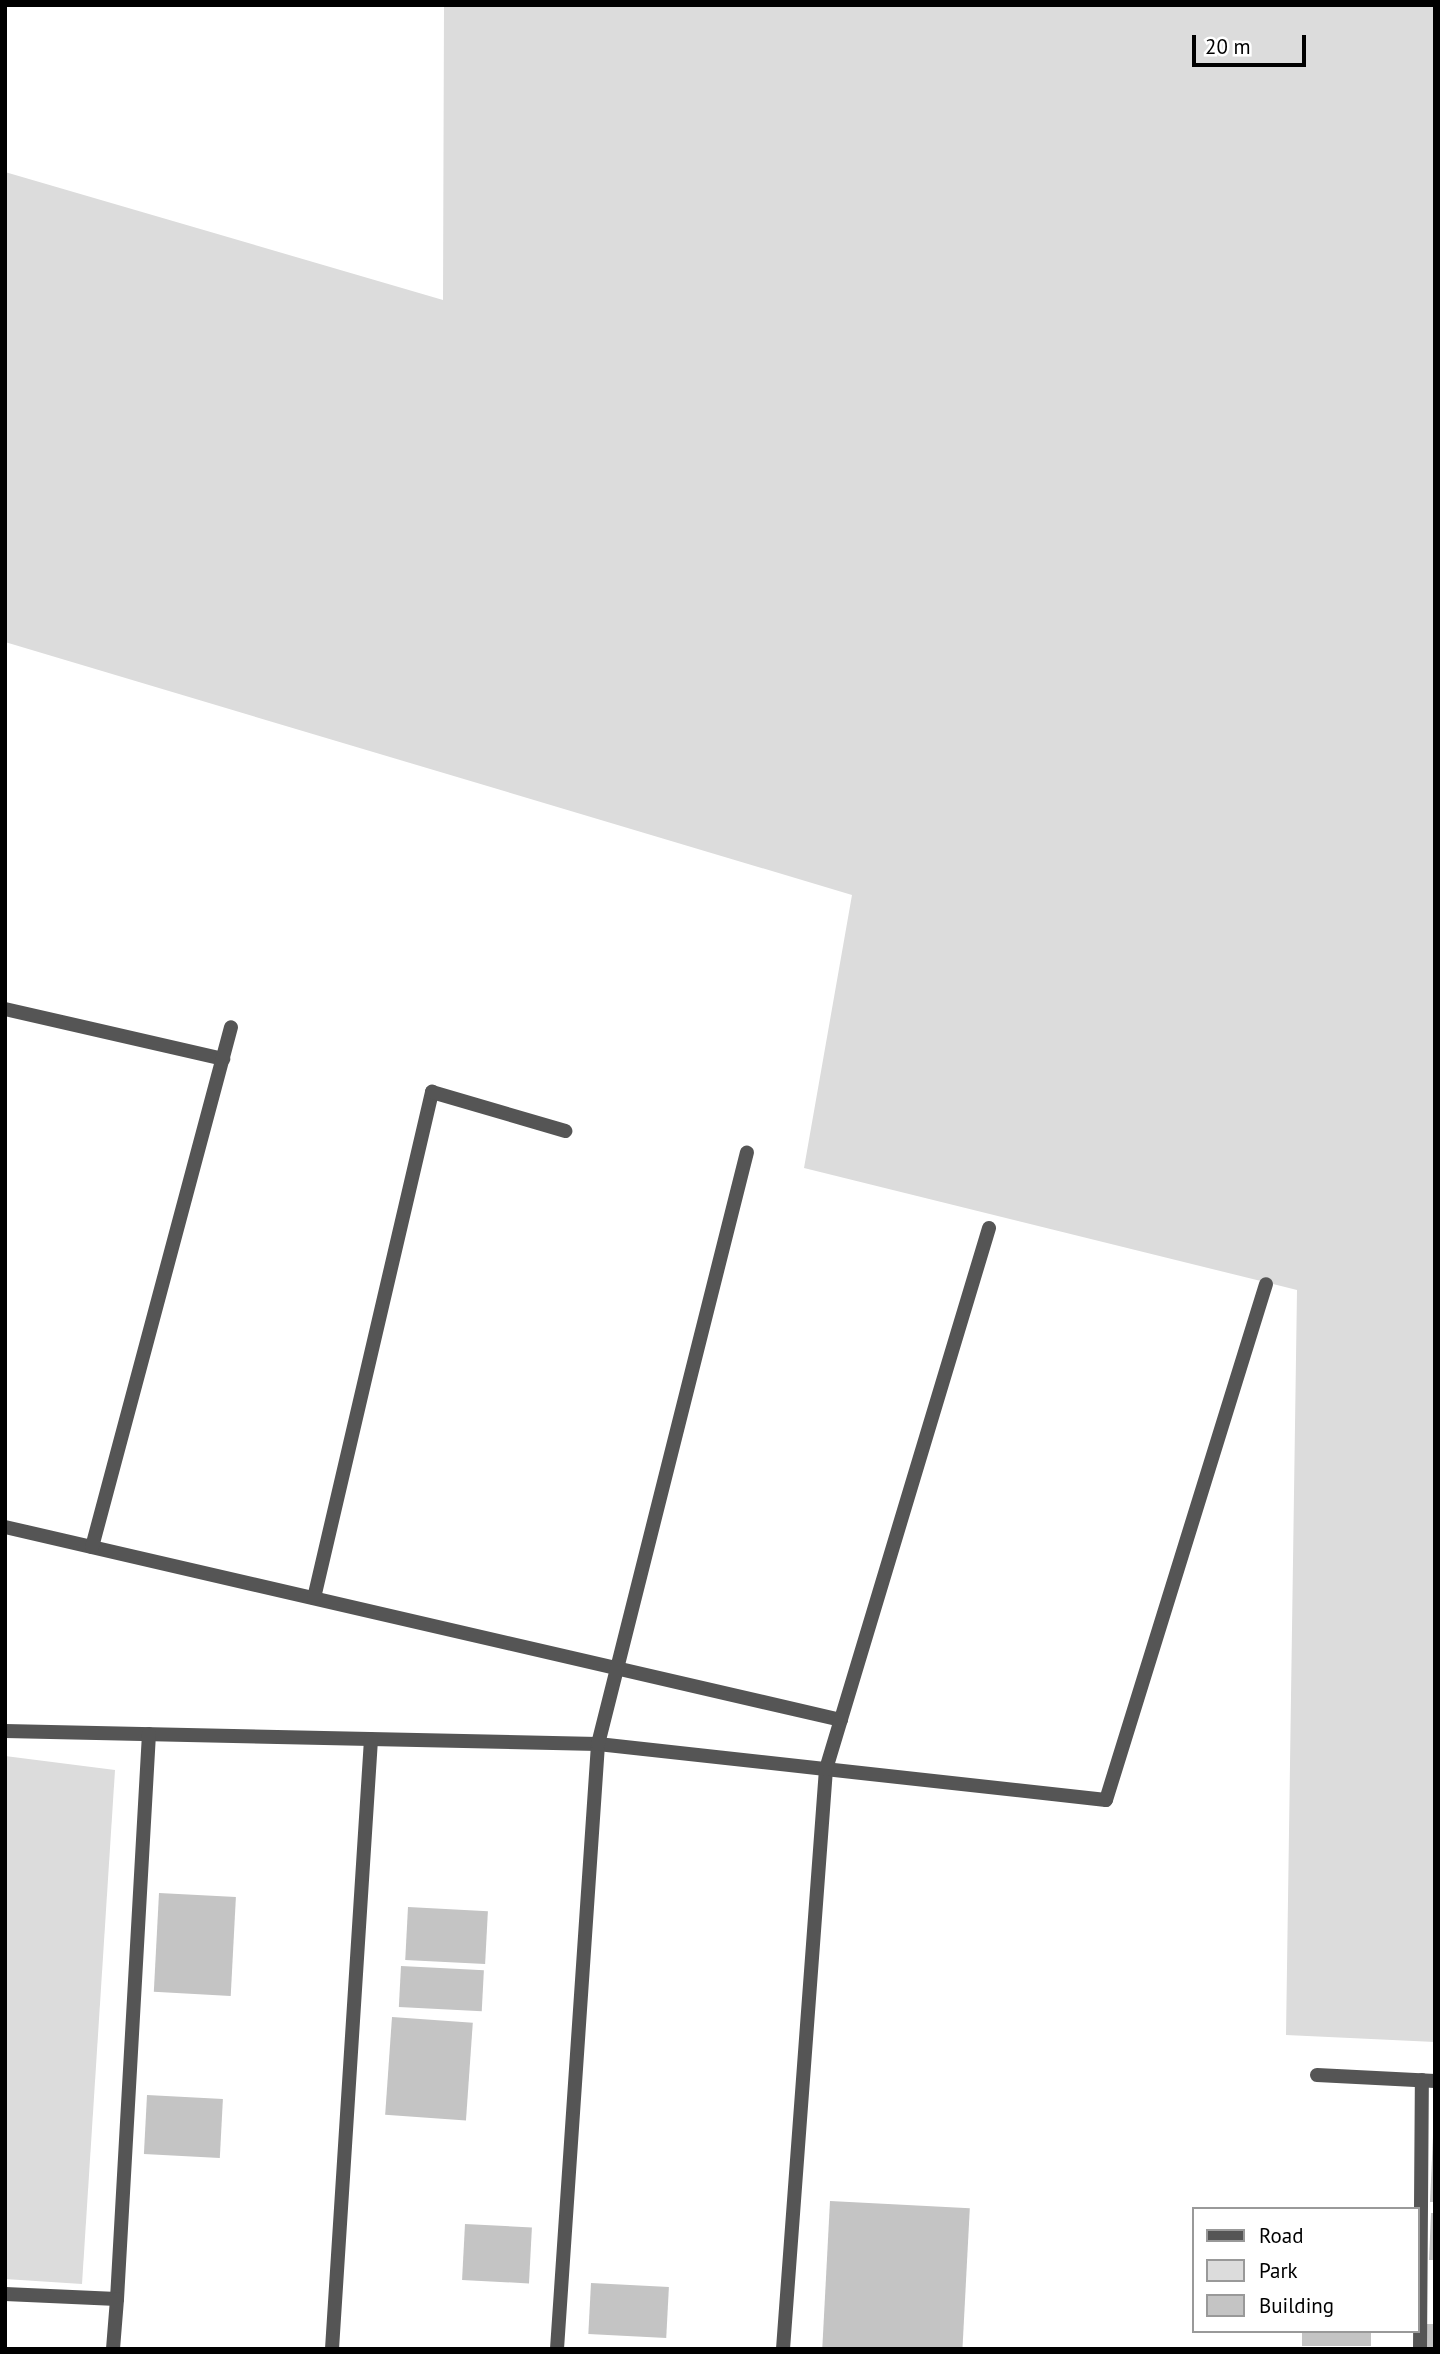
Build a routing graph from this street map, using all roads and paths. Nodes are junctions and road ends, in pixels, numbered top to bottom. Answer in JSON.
{"nodes":[{"id":1,"x":5,"y":1009,"type":"edge"},
{"id":2,"x":231,"y":1027,"type":"dead end"},
{"id":3,"x":223,"y":1059,"type":"junction"},
{"id":4,"x":565,"y":1131,"type":"dead end"},
{"id":5,"x":747,"y":1152,"type":"dead end"},
{"id":6,"x":989,"y":1228,"type":"dead end"},
{"id":7,"x":1266,"y":1284,"type":"dead end"},
{"id":8,"x":5,"y":1527,"type":"edge"},
{"id":9,"x":92,"y":1547,"type":"junction"},
{"id":10,"x":314,"y":1598,"type":"junction"},
{"id":11,"x":617,"y":1668,"type":"junction"},
{"id":12,"x":841,"y":1720,"type":"junction"},
{"id":13,"x":5,"y":1731,"type":"edge"},
{"id":14,"x":149,"y":1734,"type":"junction"},
{"id":15,"x":371,"y":1739,"type":"junction"},
{"id":16,"x":598,"y":1744,"type":"junction"},
{"id":17,"x":826,"y":1769,"type":"junction"},
{"id":18,"x":1317,"y":2075,"type":"dead end"},
{"id":19,"x":1428,"y":2080,"type":"edge"},
{"id":20,"x":1428,"y":2279,"type":"edge"},
{"id":21,"x":5,"y":2294,"type":"edge"},
{"id":22,"x":117,"y":2299,"type":"junction"},
{"id":23,"x":113,"y":2349,"type":"edge"},
{"id":24,"x":332,"y":2349,"type":"edge"},
{"id":25,"x":556,"y":2349,"type":"edge"},
{"id":26,"x":783,"y":2349,"type":"edge"},
{"id":27,"x":1420,"y":2349,"type":"edge"}],
"edges":[{"from":1,"to":3,"type":"street"},
{"from":2,"to":3,"type":"street"},
{"from":3,"to":9,"type":"street"},
{"from":4,"to":10,"type":"street"},
{"from":5,"to":11,"type":"street"},
{"from":6,"to":12,"type":"street"},
{"from":7,"to":17,"type":"street"},
{"from":8,"to":9,"type":"street"},
{"from":9,"to":10,"type":"street"},
{"from":10,"to":11,"type":"street"},
{"from":11,"to":12,"type":"street"},
{"from":11,"to":16,"type":"street"},
{"from":12,"to":17,"type":"street"},
{"from":13,"to":14,"type":"street"},
{"from":14,"to":15,"type":"street"},
{"from":14,"to":22,"type":"street"},
{"from":15,"to":16,"type":"street"},
{"from":15,"to":24,"type":"street"},
{"from":16,"to":17,"type":"street"},
{"from":16,"to":25,"type":"street"},
{"from":17,"to":26,"type":"street"},
{"from":18,"to":19,"type":"street"},
{"from":19,"to":20,"type":"street"},
{"from":20,"to":27,"type":"street"},
{"from":21,"to":22,"type":"street"},
{"from":22,"to":23,"type":"street"}]}
